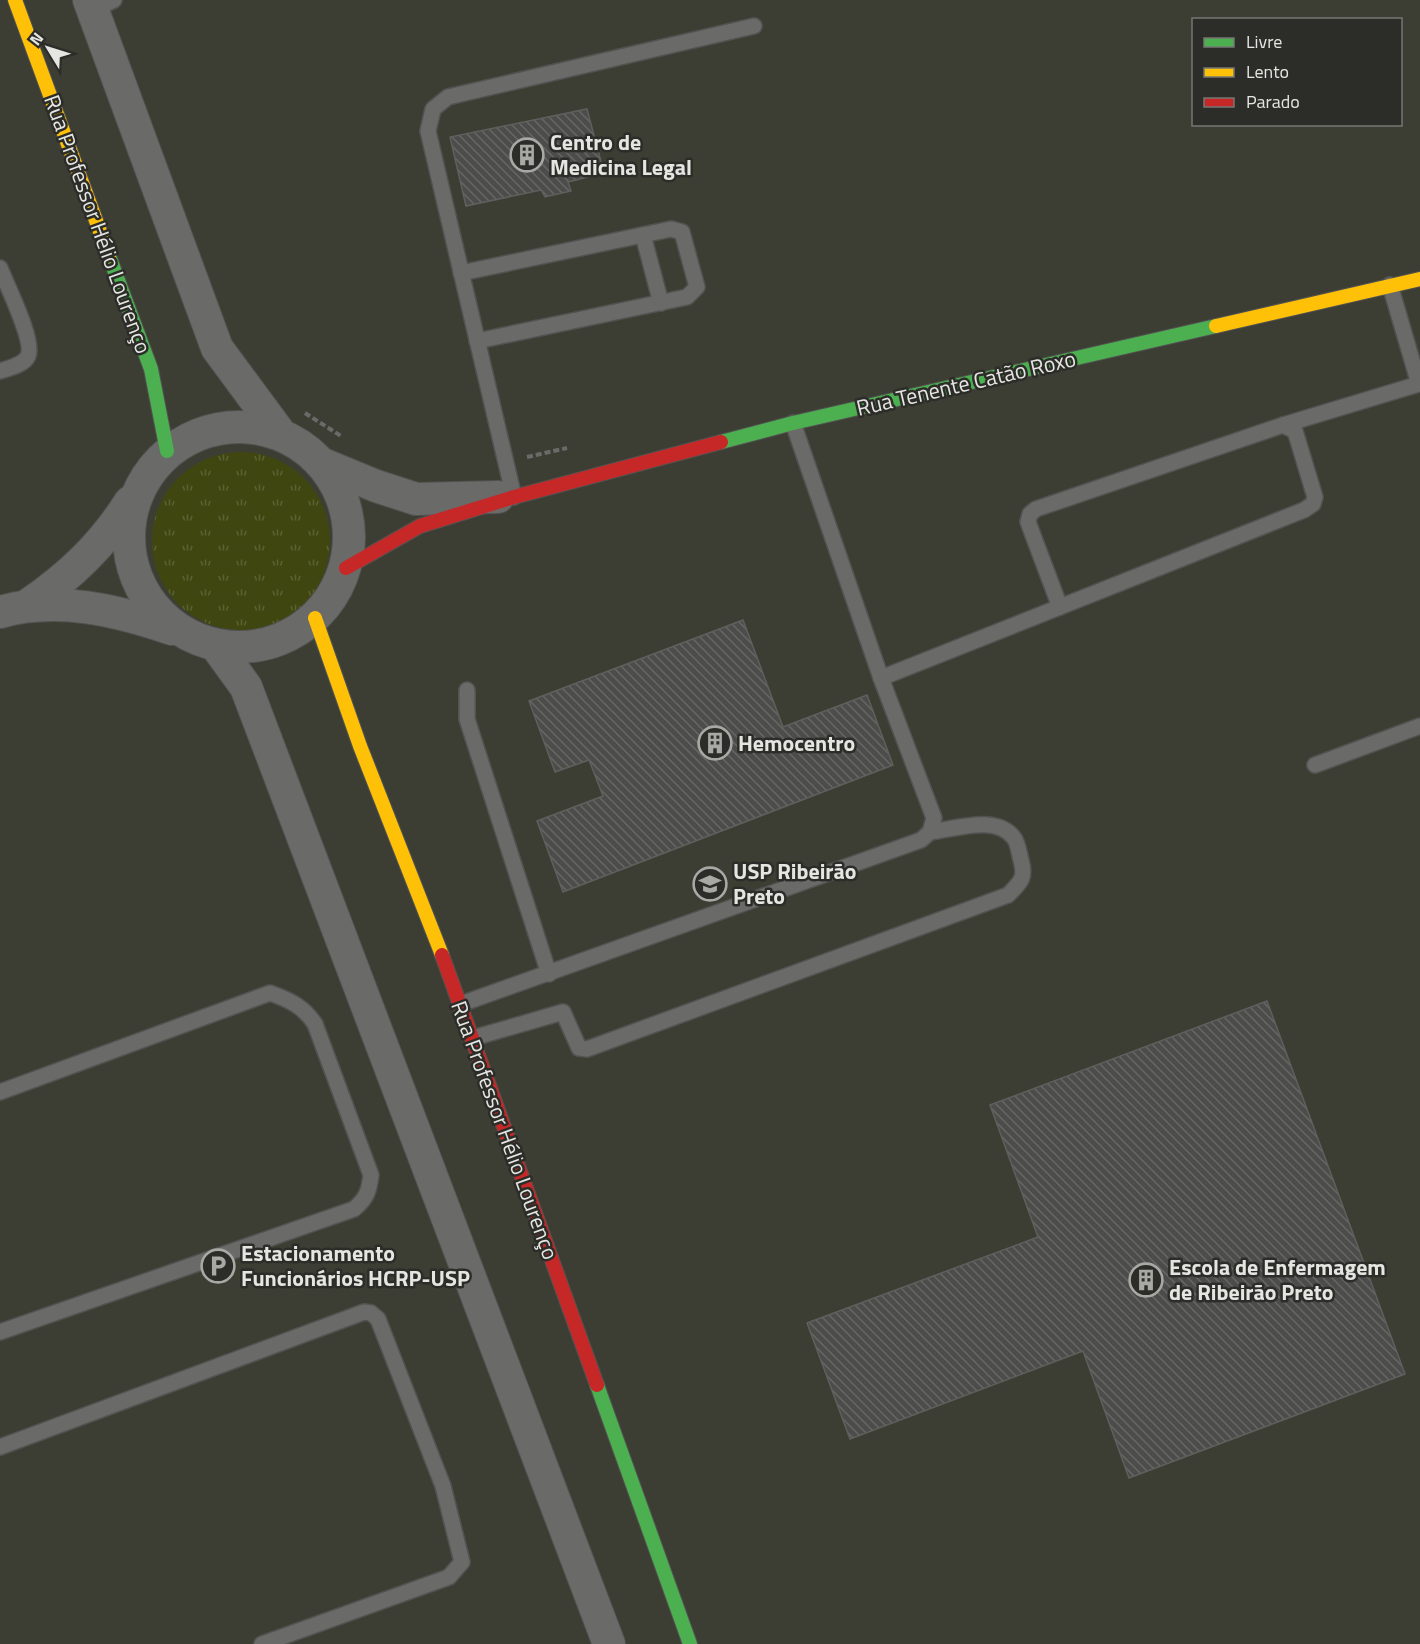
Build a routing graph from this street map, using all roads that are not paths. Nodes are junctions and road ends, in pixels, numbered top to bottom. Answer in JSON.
{"nodes":[{"id":1,"x":15,"y":0,"type":"edge"},
{"id":2,"x":99,"y":3,"type":"edge"},
{"id":3,"x":754,"y":26,"type":"dead end"},
{"id":4,"x":643,"y":235,"type":"junction"},
{"id":5,"x":0,"y":268,"type":"edge"},
{"id":6,"x":461,"y":273,"type":"junction"},
{"id":7,"x":1420,"y":279,"type":"edge"},
{"id":8,"x":1390,"y":285,"type":"junction"},
{"id":9,"x":661,"y":303,"type":"junction"},
{"id":10,"x":477,"y":341,"type":"junction"},
{"id":11,"x":0,"y":371,"type":"edge"},
{"id":12,"x":288,"y":420,"type":"junction"},
{"id":13,"x":792,"y":423,"type":"junction"},
{"id":14,"x":1283,"y":425,"type":"junction"},
{"id":15,"x":167,"y":451,"type":"junction"},
{"id":16,"x":325,"y":465,"type":"junction"},
{"id":17,"x":136,"y":491,"type":"junction"},
{"id":18,"x":514,"y":497,"type":"junction"},
{"id":19,"x":346,"y":568,"type":"junction"},
{"id":20,"x":1060,"y":607,"type":"junction"},
{"id":21,"x":14,"y":608,"type":"edge"},
{"id":22,"x":315,"y":618,"type":"junction"},
{"id":23,"x":180,"y":632,"type":"junction"},
{"id":24,"x":217,"y":647,"type":"junction"},
{"id":25,"x":881,"y":678,"type":"junction"},
{"id":26,"x":467,"y":690,"type":"dead end"},
{"id":27,"x":1420,"y":726,"type":"edge"},
{"id":28,"x":1315,"y":765,"type":"dead end"},
{"id":29,"x":930,"y":832,"type":"junction"},
{"id":30,"x":549,"y":974,"type":"junction"},
{"id":31,"x":461,"y":1004,"type":"junction"},
{"id":32,"x":473,"y":1038,"type":"junction"},
{"id":33,"x":0,"y":1092,"type":"edge"},
{"id":34,"x":0,"y":1332,"type":"edge"},
{"id":35,"x":0,"y":1447,"type":"edge"},
{"id":36,"x":262,"y":1644,"type":"edge"},
{"id":37,"x":609,"y":1644,"type":"edge"},
{"id":38,"x":690,"y":1644,"type":"edge"}],
"edges":[{"from":1,"to":15,"type":"street","name":"Rua Professor Hélio Lourenço"},
{"from":2,"to":12,"type":"street"},
{"from":3,"to":6,"type":"lane"},
{"from":4,"to":6,"type":"lane"},
{"from":4,"to":9,"type":"lane"},
{"from":4,"to":9,"type":"lane"},
{"from":5,"to":11,"type":"lane"},
{"from":6,"to":10,"type":"lane"},
{"from":7,"to":8,"type":"street","name":"Rua Tenente Catão Roxo"},
{"from":8,"to":13,"type":"street","name":"Rua Tenente Catão Roxo"},
{"from":8,"to":14,"type":"lane"},
{"from":9,"to":10,"type":"lane"},
{"from":10,"to":18,"type":"lane"},
{"from":12,"to":15,"type":"street"},
{"from":12,"to":16,"type":"street"},
{"from":13,"to":18,"type":"street","name":"Rua Tenente Catão Roxo"},
{"from":13,"to":25,"type":"lane"},
{"from":14,"to":20,"type":"lane"},
{"from":14,"to":20,"type":"lane"},
{"from":15,"to":17,"type":"street"},
{"from":16,"to":18,"type":"street","name":"Rua Tenente Catão Roxo"},
{"from":16,"to":19,"type":"street"},
{"from":17,"to":21,"type":"street"},
{"from":17,"to":23,"type":"street"},
{"from":18,"to":19,"type":"street","name":"Rua Tenente Catão Roxo"},
{"from":19,"to":22,"type":"street"},
{"from":20,"to":25,"type":"lane"},
{"from":21,"to":23,"type":"street"},
{"from":22,"to":24,"type":"street"},
{"from":22,"to":31,"type":"street","name":"Rua Professor Hélio Lourenço"},
{"from":23,"to":24,"type":"street"},
{"from":24,"to":37,"type":"street"},
{"from":25,"to":29,"type":"lane"},
{"from":26,"to":30,"type":"lane"},
{"from":27,"to":28,"type":"lane"},
{"from":29,"to":30,"type":"lane"},
{"from":29,"to":32,"type":"lane"},
{"from":30,"to":31,"type":"lane"},
{"from":31,"to":32,"type":"street","name":"Rua Professor Hélio Lourenço"},
{"from":32,"to":38,"type":"street","name":"Rua Professor Hélio Lourenço"},
{"from":33,"to":34,"type":"lane"},
{"from":35,"to":36,"type":"lane"}]}
